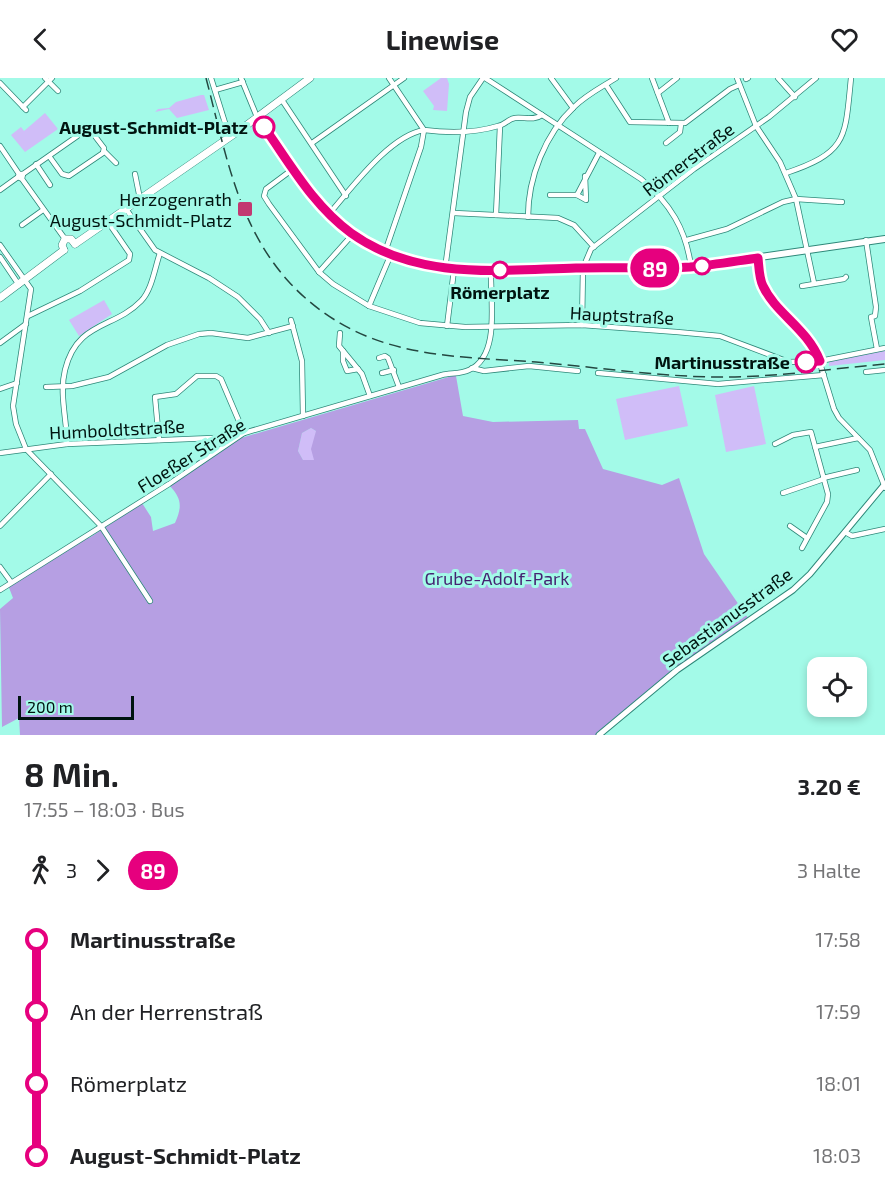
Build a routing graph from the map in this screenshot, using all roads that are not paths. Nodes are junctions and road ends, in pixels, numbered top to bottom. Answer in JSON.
{"nodes":[{"id":1,"x":212,"y":78,"type":"edge"},
{"id":2,"x":310,"y":78,"type":"edge"},
{"id":3,"x":388,"y":78,"type":"edge"},
{"id":4,"x":404,"y":78,"type":"edge"},
{"id":5,"x":484,"y":78,"type":"edge"},
{"id":6,"x":551,"y":78,"type":"edge"},
{"id":7,"x":616,"y":78,"type":"edge"},
{"id":8,"x":652,"y":78,"type":"edge"},
{"id":9,"x":677,"y":78,"type":"edge"},
{"id":10,"x":736,"y":78,"type":"edge"},
{"id":11,"x":778,"y":78,"type":"edge"},
{"id":12,"x":816,"y":78,"type":"edge"},
{"id":13,"x":851,"y":78,"type":"edge"},
{"id":14,"x":48,"y":79,"type":"edge"},
{"id":15,"x":242,"y":80,"type":"edge"},
{"id":16,"x":0,"y":84,"type":"edge"},
{"id":17,"x":394,"y":85,"type":"junction"},
{"id":18,"x":606,"y":85,"type":"junction"},
{"id":19,"x":739,"y":85,"type":"junction"},
{"id":20,"x":215,"y":90,"type":"junction"},
{"id":21,"x":58,"y":91,"type":"dead end"},
{"id":22,"x":658,"y":93,"type":"junction"},
{"id":23,"x":795,"y":97,"type":"junction"},
{"id":24,"x":282,"y":100,"type":"junction"},
{"id":25,"x":573,"y":108,"type":"junction"},
{"id":26,"x":542,"y":115,"type":"junction"},
{"id":27,"x":257,"y":117,"type":"junction"},
{"id":28,"x":669,"y":123,"type":"junction"},
{"id":29,"x":681,"y":124,"type":"junction"},
{"id":30,"x":226,"y":126,"type":"dead end"},
{"id":31,"x":500,"y":126,"type":"junction"},
{"id":32,"x":559,"y":126,"type":"junction"},
{"id":33,"x":756,"y":126,"type":"junction"},
{"id":34,"x":424,"y":130,"type":"junction"},
{"id":35,"x":464,"y":130,"type":"junction"},
{"id":36,"x":312,"y":143,"type":"junction"},
{"id":37,"x":666,"y":143,"type":"dead end"},
{"id":38,"x":0,"y":146,"type":"edge"},
{"id":39,"x":104,"y":151,"type":"junction"},
{"id":40,"x":599,"y":153,"type":"junction"},
{"id":41,"x":50,"y":156,"type":"junction"},
{"id":42,"x":116,"y":163,"type":"dead end"},
{"id":43,"x":36,"y":164,"type":"junction"},
{"id":44,"x":293,"y":169,"type":"junction"},
{"id":45,"x":786,"y":173,"type":"junction"},
{"id":46,"x":135,"y":174,"type":"dead end"},
{"id":47,"x":21,"y":176,"type":"junction"},
{"id":48,"x":585,"y":176,"type":"junction"},
{"id":49,"x":50,"y":185,"type":"dead end"},
{"id":50,"x":0,"y":190,"type":"edge"},
{"id":51,"x":346,"y":195,"type":"junction"},
{"id":52,"x":550,"y":195,"type":"dead end"},
{"id":53,"x":577,"y":195,"type":"junction"},
{"id":54,"x":660,"y":196,"type":"junction"},
{"id":55,"x":140,"y":198,"type":"junction"},
{"id":56,"x":796,"y":199,"type":"junction"},
{"id":57,"x":842,"y":202,"type":"dead end"},
{"id":58,"x":126,"y":208,"type":"junction"},
{"id":59,"x":43,"y":210,"type":"junction"},
{"id":60,"x":454,"y":213,"type":"junction"},
{"id":61,"x":328,"y":214,"type":"junction"},
{"id":62,"x":496,"y":215,"type":"junction"},
{"id":63,"x":528,"y":217,"type":"junction"},
{"id":64,"x":108,"y":222,"type":"junction"},
{"id":65,"x":22,"y":225,"type":"dead end"},
{"id":66,"x":352,"y":234,"type":"junction"},
{"id":67,"x":885,"y":239,"type":"edge"},
{"id":68,"x":64,"y":240,"type":"junction"},
{"id":69,"x":687,"y":240,"type":"junction"},
{"id":70,"x":866,"y":240,"type":"junction"},
{"id":71,"x":75,"y":244,"type":"junction"},
{"id":72,"x":0,"y":245,"type":"edge"},
{"id":73,"x":594,"y":247,"type":"junction"},
{"id":74,"x":64,"y":250,"type":"junction"},
{"id":75,"x":807,"y":251,"type":"junction"},
{"id":76,"x":388,"y":253,"type":"junction"},
{"id":77,"x":160,"y":254,"type":"junction"},
{"id":78,"x":0,"y":257,"type":"edge"},
{"id":79,"x":758,"y":258,"type":"junction"},
{"id":80,"x":692,"y":267,"type":"junction"},
{"id":81,"x":584,"y":268,"type":"junction"},
{"id":82,"x":445,"y":269,"type":"junction"},
{"id":83,"x":454,"y":270,"type":"junction"},
{"id":84,"x":491,"y":271,"type":"junction"},
{"id":85,"x":319,"y":272,"type":"junction"},
{"id":86,"x":846,"y":277,"type":"dead end"},
{"id":87,"x":26,"y":280,"type":"junction"},
{"id":88,"x":814,"y":283,"type":"junction"},
{"id":89,"x":20,"y":286,"type":"junction"},
{"id":90,"x":802,"y":286,"type":"dead end"},
{"id":91,"x":0,"y":298,"type":"edge"},
{"id":92,"x":369,"y":306,"type":"junction"},
{"id":93,"x":28,"y":316,"type":"junction"},
{"id":94,"x":291,"y":320,"type":"dead end"},
{"id":95,"x":26,"y":324,"type":"junction"},
{"id":96,"x":582,"y":325,"type":"junction"},
{"id":97,"x":293,"y":326,"type":"junction"},
{"id":98,"x":447,"y":326,"type":"junction"},
{"id":99,"x":490,"y":326,"type":"junction"},
{"id":100,"x":269,"y":333,"type":"junction"},
{"id":101,"x":340,"y":333,"type":"dead end"},
{"id":102,"x":0,"y":343,"type":"edge"},
{"id":103,"x":885,"y":348,"type":"edge"},
{"id":104,"x":877,"y":350,"type":"junction"},
{"id":105,"x":343,"y":351,"type":"junction"},
{"id":106,"x":379,"y":358,"type":"dead end"},
{"id":107,"x":820,"y":361,"type":"junction"},
{"id":108,"x":358,"y":369,"type":"junction"},
{"id":109,"x":472,"y":369,"type":"junction"},
{"id":110,"x":394,"y":370,"type":"junction"},
{"id":111,"x":885,"y":370,"type":"edge"},
{"id":112,"x":578,"y":371,"type":"dead end"},
{"id":113,"x":866,"y":372,"type":"dead end"},
{"id":114,"x":382,"y":373,"type":"dead end"},
{"id":115,"x":598,"y":373,"type":"dead end"},
{"id":116,"x":824,"y":375,"type":"junction"},
{"id":117,"x":17,"y":383,"type":"junction"},
{"id":118,"x":46,"y":387,"type":"dead end"},
{"id":119,"x":62,"y":387,"type":"junction"},
{"id":120,"x":399,"y":387,"type":"junction"},
{"id":121,"x":0,"y":389,"type":"edge"},
{"id":122,"x":370,"y":396,"type":"junction"},
{"id":123,"x":303,"y":417,"type":"junction"},
{"id":124,"x":244,"y":433,"type":"junction"},
{"id":125,"x":237,"y":438,"type":"junction"},
{"id":126,"x":858,"y":438,"type":"junction"},
{"id":127,"x":159,"y":440,"type":"junction"},
{"id":128,"x":67,"y":444,"type":"junction"},
{"id":129,"x":775,"y":444,"type":"dead end"},
{"id":130,"x":815,"y":447,"type":"junction"},
{"id":131,"x":26,"y":449,"type":"junction"},
{"id":132,"x":0,"y":453,"type":"edge"},
{"id":133,"x":857,"y":470,"type":"dead end"},
{"id":134,"x":51,"y":474,"type":"junction"},
{"id":135,"x":824,"y":479,"type":"junction"},
{"id":136,"x":885,"y":486,"type":"edge"},
{"id":137,"x":783,"y":493,"type":"dead end"},
{"id":138,"x":0,"y":526,"type":"edge"},
{"id":139,"x":101,"y":526,"type":"junction"},
{"id":140,"x":790,"y":526,"type":"dead end"},
{"id":141,"x":885,"y":529,"type":"edge"},
{"id":142,"x":845,"y":532,"type":"junction"},
{"id":143,"x":807,"y":538,"type":"junction"},
{"id":144,"x":802,"y":548,"type":"dead end"},
{"id":145,"x":0,"y":567,"type":"edge"},
{"id":146,"x":11,"y":582,"type":"junction"},
{"id":147,"x":0,"y":590,"type":"edge"},
{"id":148,"x":150,"y":601,"type":"dead end"},
{"id":149,"x":599,"y":735,"type":"edge"}],
"edges":[{"from":1,"to":20,"type":"street"},
{"from":2,"to":24,"type":"main road"},
{"from":3,"to":17,"type":"street"},
{"from":4,"to":17,"type":"street"},
{"from":5,"to":26,"type":"street"},
{"from":5,"to":35,"type":"street"},
{"from":6,"to":25,"type":"street"},
{"from":7,"to":18,"type":"street"},
{"from":8,"to":22,"type":"street"},
{"from":9,"to":22,"type":"street"},
{"from":10,"to":19,"type":"street"},
{"from":11,"to":23,"type":"street"},
{"from":12,"to":23,"type":"street","name":"Römerstraße"},
{"from":13,"to":45,"type":"street"},
{"from":14,"to":16,"type":"street"},
{"from":14,"to":21,"type":"street"},
{"from":15,"to":20,"type":"street"},
{"from":15,"to":27,"type":"street"},
{"from":17,"to":34,"type":"street"},
{"from":17,"to":36,"type":"street"},
{"from":18,"to":25,"type":"street"},
{"from":18,"to":28,"type":"street"},
{"from":19,"to":29,"type":"street"},
{"from":19,"to":33,"type":"street"},
{"from":20,"to":30,"type":"street"},
{"from":22,"to":28,"type":"street"},
{"from":23,"to":33,"type":"street","name":"Römerstraße"},
{"from":24,"to":27,"type":"main road"},
{"from":24,"to":36,"type":"street"},
{"from":25,"to":32,"type":"street"},
{"from":26,"to":31,"type":"street"},
{"from":26,"to":32,"type":"street"},
{"from":27,"to":44,"type":"main road"},
{"from":27,"to":55,"type":"main road"},
{"from":28,"to":29,"type":"street"},
{"from":29,"to":37,"type":"street"},
{"from":31,"to":35,"type":"street"},
{"from":31,"to":62,"type":"street"},
{"from":32,"to":40,"type":"street"},
{"from":32,"to":63,"type":"street"},
{"from":33,"to":45,"type":"street"},
{"from":33,"to":54,"type":"street","name":"Römerstraße"},
{"from":34,"to":35,"type":"street"},
{"from":34,"to":51,"type":"street"},
{"from":34,"to":76,"type":"street"},
{"from":35,"to":60,"type":"street"},
{"from":36,"to":51,"type":"street"},
{"from":38,"to":47,"type":"street"},
{"from":39,"to":41,"type":"street"},
{"from":39,"to":41,"type":"street"},
{"from":39,"to":42,"type":"street"},
{"from":40,"to":48,"type":"street"},
{"from":40,"to":54,"type":"street"},
{"from":41,"to":43,"type":"street"},
{"from":43,"to":47,"type":"street"},
{"from":43,"to":49,"type":"street"},
{"from":44,"to":61,"type":"main road"},
{"from":44,"to":85,"type":"street","name":"Hauptstraße"},
{"from":45,"to":56,"type":"street"},
{"from":46,"to":55,"type":"street"},
{"from":47,"to":50,"type":"street"},
{"from":47,"to":59,"type":"street"},
{"from":48,"to":53,"type":"street"},
{"from":48,"to":53,"type":"street"},
{"from":51,"to":61,"type":"street"},
{"from":52,"to":53,"type":"street"},
{"from":54,"to":69,"type":"street"},
{"from":54,"to":73,"type":"street","name":"Römerstraße"},
{"from":55,"to":58,"type":"main road"},
{"from":56,"to":57,"type":"street"},
{"from":56,"to":69,"type":"street"},
{"from":56,"to":75,"type":"street"},
{"from":58,"to":64,"type":"main road"},
{"from":58,"to":77,"type":"street"},
{"from":59,"to":65,"type":"street"},
{"from":59,"to":68,"type":"street"},
{"from":60,"to":62,"type":"street"},
{"from":60,"to":82,"type":"street"},
{"from":61,"to":66,"type":"main road"},
{"from":62,"to":63,"type":"street"},
{"from":63,"to":73,"type":"street"},
{"from":64,"to":71,"type":"main road"},
{"from":64,"to":93,"type":"street"},
{"from":66,"to":76,"type":"main road"},
{"from":66,"to":85,"type":"street"},
{"from":67,"to":70,"type":"main road"},
{"from":68,"to":71,"type":"main road"},
{"from":68,"to":74,"type":"main road"},
{"from":69,"to":80,"type":"street"},
{"from":70,"to":75,"type":"main road"},
{"from":70,"to":104,"type":"street"},
{"from":71,"to":74,"type":"main road"},
{"from":72,"to":87,"type":"street"},
{"from":73,"to":81,"type":"street","name":"Römerstraße"},
{"from":74,"to":87,"type":"main road"},
{"from":75,"to":79,"type":"main road"},
{"from":75,"to":88,"type":"street"},
{"from":76,"to":82,"type":"main road"},
{"from":76,"to":92,"type":"street"},
{"from":77,"to":100,"type":"street"},
{"from":77,"to":119,"type":"street"},
{"from":78,"to":89,"type":"street"},
{"from":79,"to":80,"type":"main road"},
{"from":79,"to":107,"type":"street"},
{"from":80,"to":81,"type":"main road"},
{"from":81,"to":84,"type":"main road"},
{"from":81,"to":96,"type":"street"},
{"from":82,"to":83,"type":"main road"},
{"from":83,"to":84,"type":"main road"},
{"from":83,"to":98,"type":"street"},
{"from":84,"to":99,"type":"street"},
{"from":85,"to":92,"type":"street","name":"Hauptstraße"},
{"from":86,"to":88,"type":"street"},
{"from":87,"to":89,"type":"main road"},
{"from":87,"to":93,"type":"street"},
{"from":88,"to":90,"type":"street"},
{"from":89,"to":91,"type":"main road"},
{"from":92,"to":98,"type":"street","name":"Hauptstraße"},
{"from":93,"to":95,"type":"street"},
{"from":94,"to":97,"type":"street"},
{"from":95,"to":102,"type":"street"},
{"from":95,"to":117,"type":"street"},
{"from":96,"to":99,"type":"street","name":"Hauptstraße"},
{"from":96,"to":107,"type":"street","name":"Hauptstraße"},
{"from":97,"to":100,"type":"street"},
{"from":97,"to":123,"type":"street"},
{"from":98,"to":99,"type":"street","name":"Hauptstraße"},
{"from":99,"to":109,"type":"street"},
{"from":100,"to":119,"type":"street"},
{"from":101,"to":105,"type":"street"},
{"from":103,"to":104,"type":"street","name":"Hauptstraße"},
{"from":104,"to":107,"type":"street","name":"Hauptstraße"},
{"from":105,"to":108,"type":"street"},
{"from":105,"to":108,"type":"street"},
{"from":106,"to":110,"type":"street"},
{"from":107,"to":116,"type":"street"},
{"from":108,"to":122,"type":"street"},
{"from":109,"to":112,"type":"street","name":"Floeßer Straße"},
{"from":109,"to":120,"type":"street","name":"Floeßer Straße"},
{"from":110,"to":114,"type":"street"},
{"from":110,"to":120,"type":"street"},
{"from":111,"to":113,"type":"street"},
{"from":115,"to":116,"type":"street"},
{"from":116,"to":126,"type":"street"},
{"from":117,"to":121,"type":"street"},
{"from":117,"to":131,"type":"street"},
{"from":118,"to":119,"type":"street"},
{"from":119,"to":128,"type":"street"},
{"from":120,"to":122,"type":"street","name":"Floeßer Straße"},
{"from":122,"to":123,"type":"street","name":"Floeßer Straße"},
{"from":123,"to":124,"type":"street","name":"Floeßer Straße"},
{"from":124,"to":125,"type":"street","name":"Floeßer Straße"},
{"from":124,"to":127,"type":"street"},
{"from":125,"to":127,"type":"street","name":"Humboldtstraße"},
{"from":125,"to":139,"type":"street","name":"Floeßer Straße"},
{"from":126,"to":130,"type":"street"},
{"from":126,"to":136,"type":"street"},
{"from":127,"to":128,"type":"street","name":"Humboldtstraße"},
{"from":128,"to":131,"type":"street","name":"Humboldtstraße"},
{"from":129,"to":130,"type":"street"},
{"from":130,"to":135,"type":"street"},
{"from":131,"to":132,"type":"street","name":"Humboldtstraße"},
{"from":131,"to":134,"type":"street"},
{"from":133,"to":135,"type":"street"},
{"from":134,"to":138,"type":"street"},
{"from":134,"to":139,"type":"street"},
{"from":135,"to":137,"type":"street"},
{"from":135,"to":143,"type":"street"},
{"from":136,"to":142,"type":"street","name":"Sebastianusstraße"},
{"from":139,"to":146,"type":"street","name":"Floeßer Straße"},
{"from":139,"to":148,"type":"street"},
{"from":140,"to":143,"type":"street"},
{"from":141,"to":142,"type":"street"},
{"from":142,"to":149,"type":"street","name":"Sebastianusstraße"},
{"from":143,"to":144,"type":"street"},
{"from":145,"to":146,"type":"street"},
{"from":146,"to":147,"type":"street","name":"Floeßer Straße"}]}
